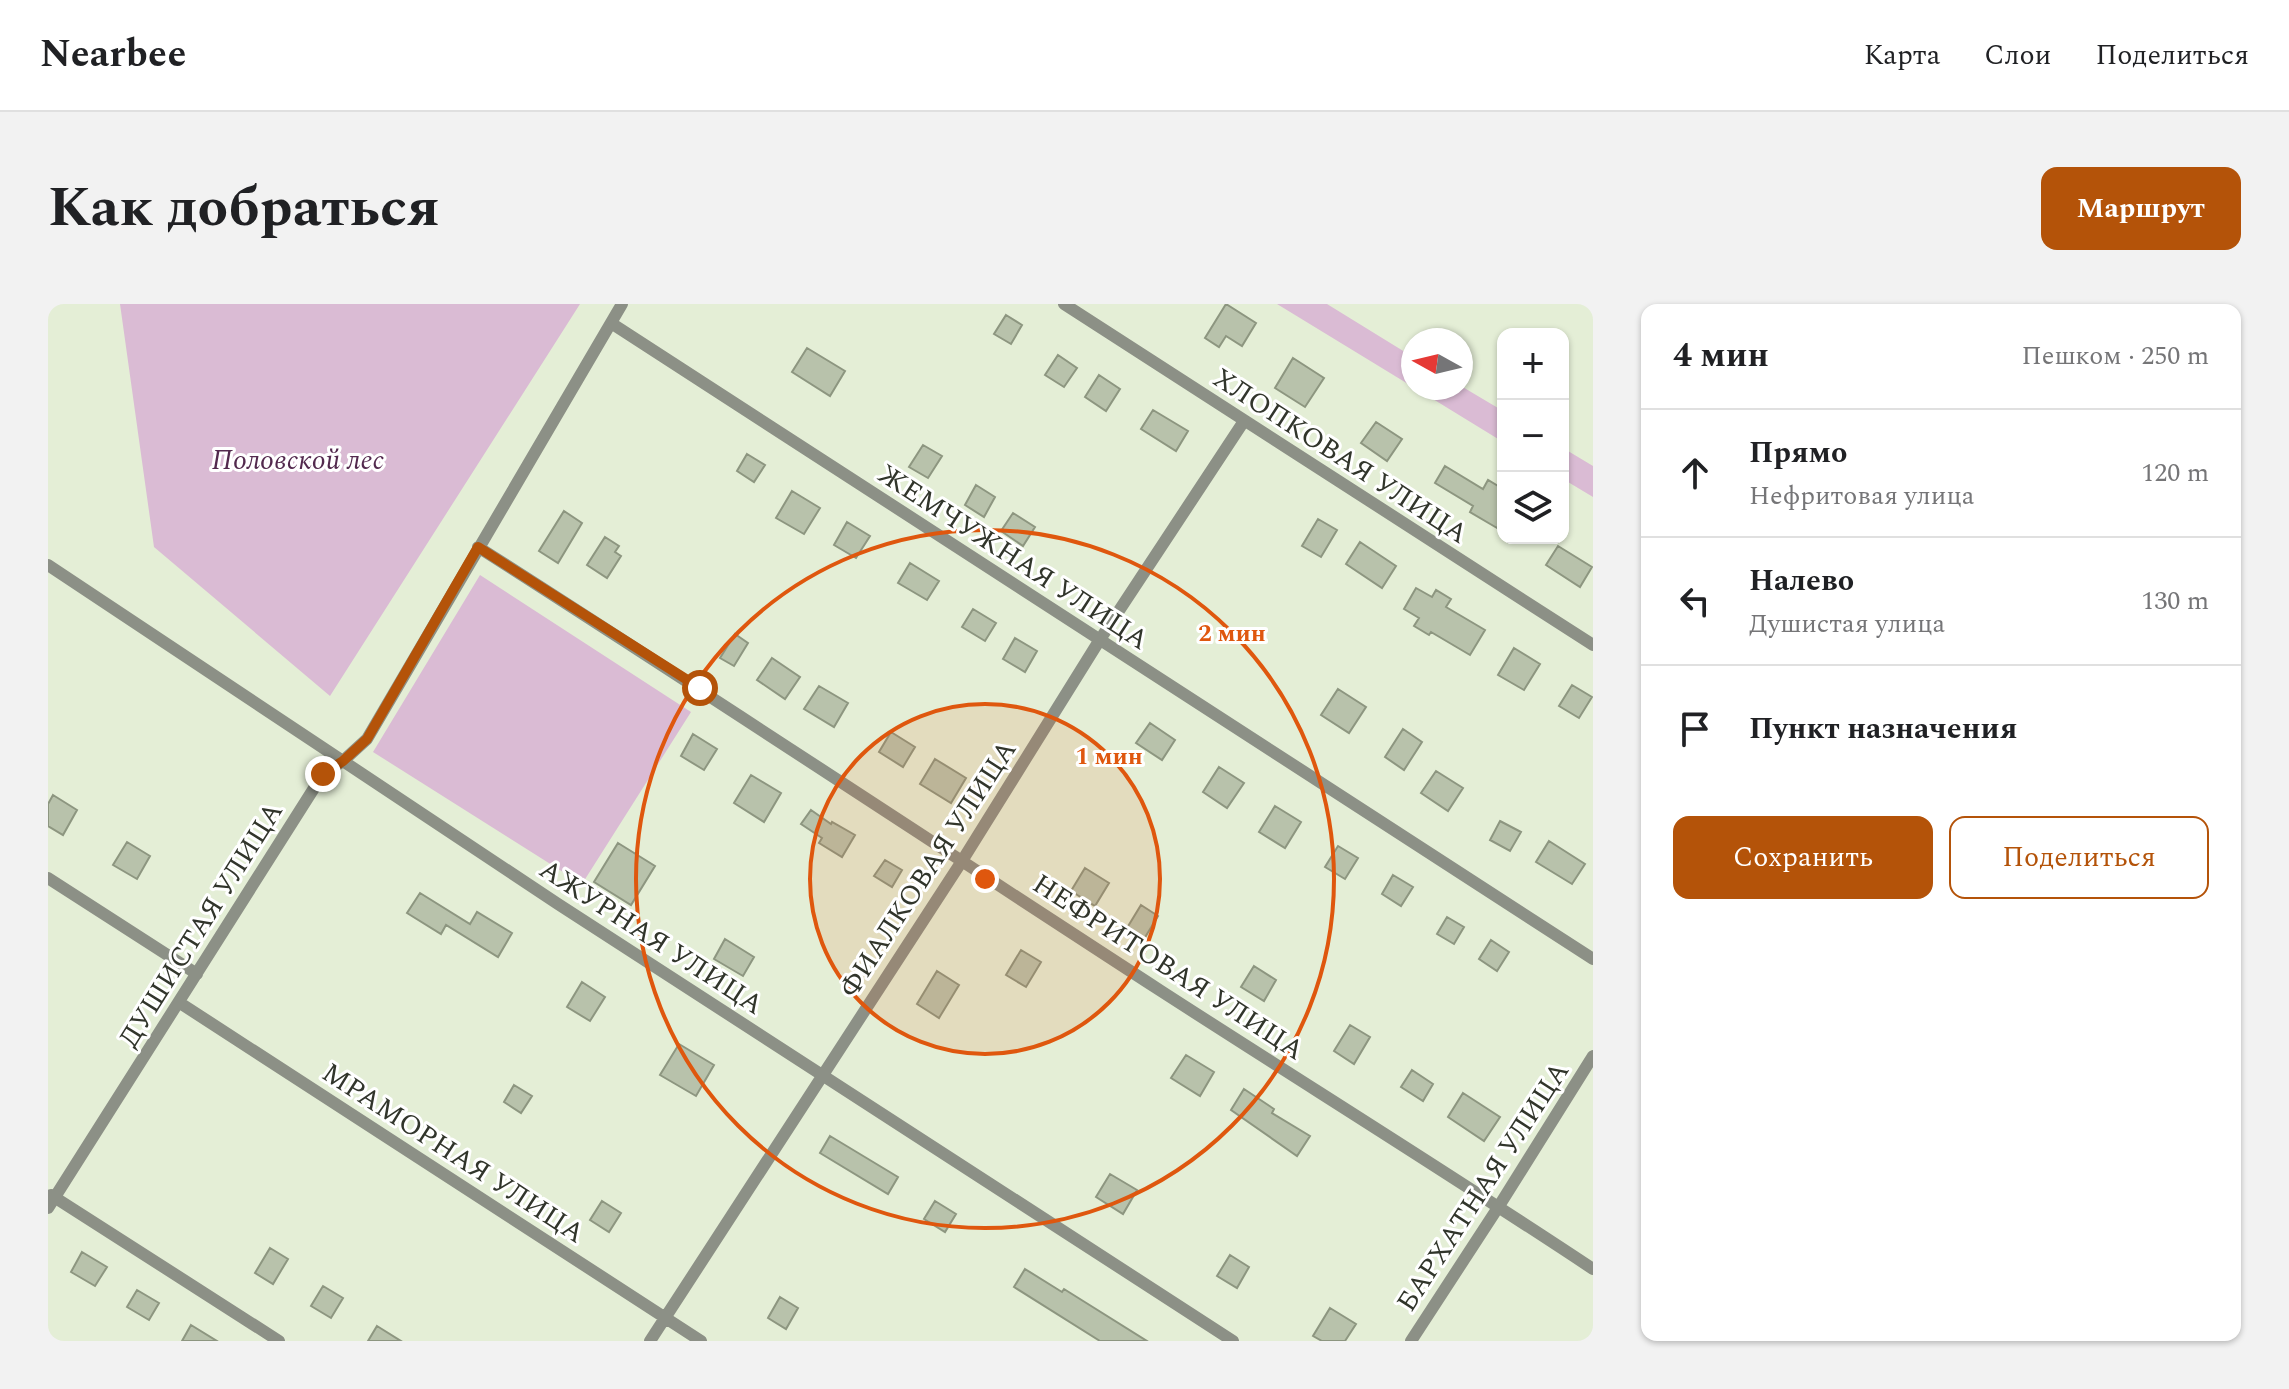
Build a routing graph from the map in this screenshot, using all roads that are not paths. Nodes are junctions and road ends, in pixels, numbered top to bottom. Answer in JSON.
{"nodes":[{"id":1,"x":622,"y":304,"type":"edge"},
{"id":2,"x":1064,"y":304,"type":"edge"},
{"id":3,"x":611,"y":323,"type":"junction"},
{"id":4,"x":1244,"y":421,"type":"junction"},
{"id":5,"x":478,"y":547,"type":"junction"},
{"id":6,"x":48,"y":565,"type":"edge"},
{"id":7,"x":1099,"y":641,"type":"junction"},
{"id":8,"x":1593,"y":645,"type":"edge"},
{"id":9,"x":343,"y":761,"type":"junction"},
{"id":10,"x":962,"y":861,"type":"junction"},
{"id":11,"x":48,"y":878,"type":"edge"},
{"id":12,"x":1593,"y":959,"type":"edge"},
{"id":13,"x":197,"y":974,"type":"junction"},
{"id":14,"x":180,"y":1003,"type":"junction"},
{"id":15,"x":1593,"y":1056,"type":"edge"},
{"id":16,"x":822,"y":1077,"type":"junction"},
{"id":17,"x":50,"y":1199,"type":"edge"},
{"id":18,"x":1499,"y":1206,"type":"junction"},
{"id":19,"x":1593,"y":1269,"type":"edge"},
{"id":20,"x":665,"y":1317,"type":"junction"},
{"id":21,"x":279,"y":1341,"type":"edge"},
{"id":22,"x":650,"y":1341,"type":"edge"},
{"id":23,"x":701,"y":1341,"type":"edge"},
{"id":24,"x":1233,"y":1341,"type":"edge"},
{"id":25,"x":1411,"y":1341,"type":"edge"}],
"edges":[{"from":1,"to":3,"type":"street","name":"ДУШИСТАЯ УЛИЦА"},
{"from":2,"to":4,"type":"street","name":"ХЛОПКОВАЯ УЛИЦА"},
{"from":3,"to":5,"type":"street","name":"ДУШИСТАЯ УЛИЦА"},
{"from":3,"to":7,"type":"street","name":"ЖЕМЧУЖНАЯ УЛИЦА"},
{"from":4,"to":7,"type":"street","name":"ФИАЛКОВАЯ УЛИЦА"},
{"from":4,"to":8,"type":"street","name":"ХЛОПКОВАЯ УЛИЦА"},
{"from":5,"to":9,"type":"street","name":"ДУШИСТАЯ УЛИЦА"},
{"from":5,"to":10,"type":"street","name":"НЕФРИТОВАЯ УЛИЦА"},
{"from":6,"to":9,"type":"street","name":"АЖУРНАЯ УЛИЦА"},
{"from":7,"to":10,"type":"street","name":"ФИАЛКОВАЯ УЛИЦА"},
{"from":7,"to":12,"type":"street","name":"ЖЕМЧУЖНАЯ УЛИЦА"},
{"from":9,"to":13,"type":"street","name":"ДУШИСТАЯ УЛИЦА"},
{"from":9,"to":16,"type":"street","name":"АЖУРНАЯ УЛИЦА"},
{"from":10,"to":16,"type":"street","name":"ФИАЛКОВАЯ УЛИЦА"},
{"from":10,"to":18,"type":"street","name":"НЕФРИТОВАЯ УЛИЦА"},
{"from":11,"to":13,"type":"street"},
{"from":13,"to":14,"type":"street","name":"ДУШИСТАЯ УЛИЦА"},
{"from":14,"to":17,"type":"street","name":"ДУШИСТАЯ УЛИЦА"},
{"from":14,"to":20,"type":"street","name":"МРАМОРНАЯ УЛИЦА"},
{"from":15,"to":18,"type":"street","name":"БАРХАТНАЯ УЛИЦА"},
{"from":16,"to":20,"type":"street","name":"ФИАЛКОВАЯ УЛИЦА"},
{"from":16,"to":24,"type":"street","name":"АЖУРНАЯ УЛИЦА"},
{"from":17,"to":21,"type":"street"},
{"from":18,"to":19,"type":"street","name":"НЕФРИТОВАЯ УЛИЦА"},
{"from":18,"to":25,"type":"street","name":"БАРХАТНАЯ УЛИЦА"},
{"from":20,"to":22,"type":"street","name":"ФИАЛКОВАЯ УЛИЦА"},
{"from":20,"to":23,"type":"street","name":"МРАМОРНАЯ УЛИЦА"}]}
